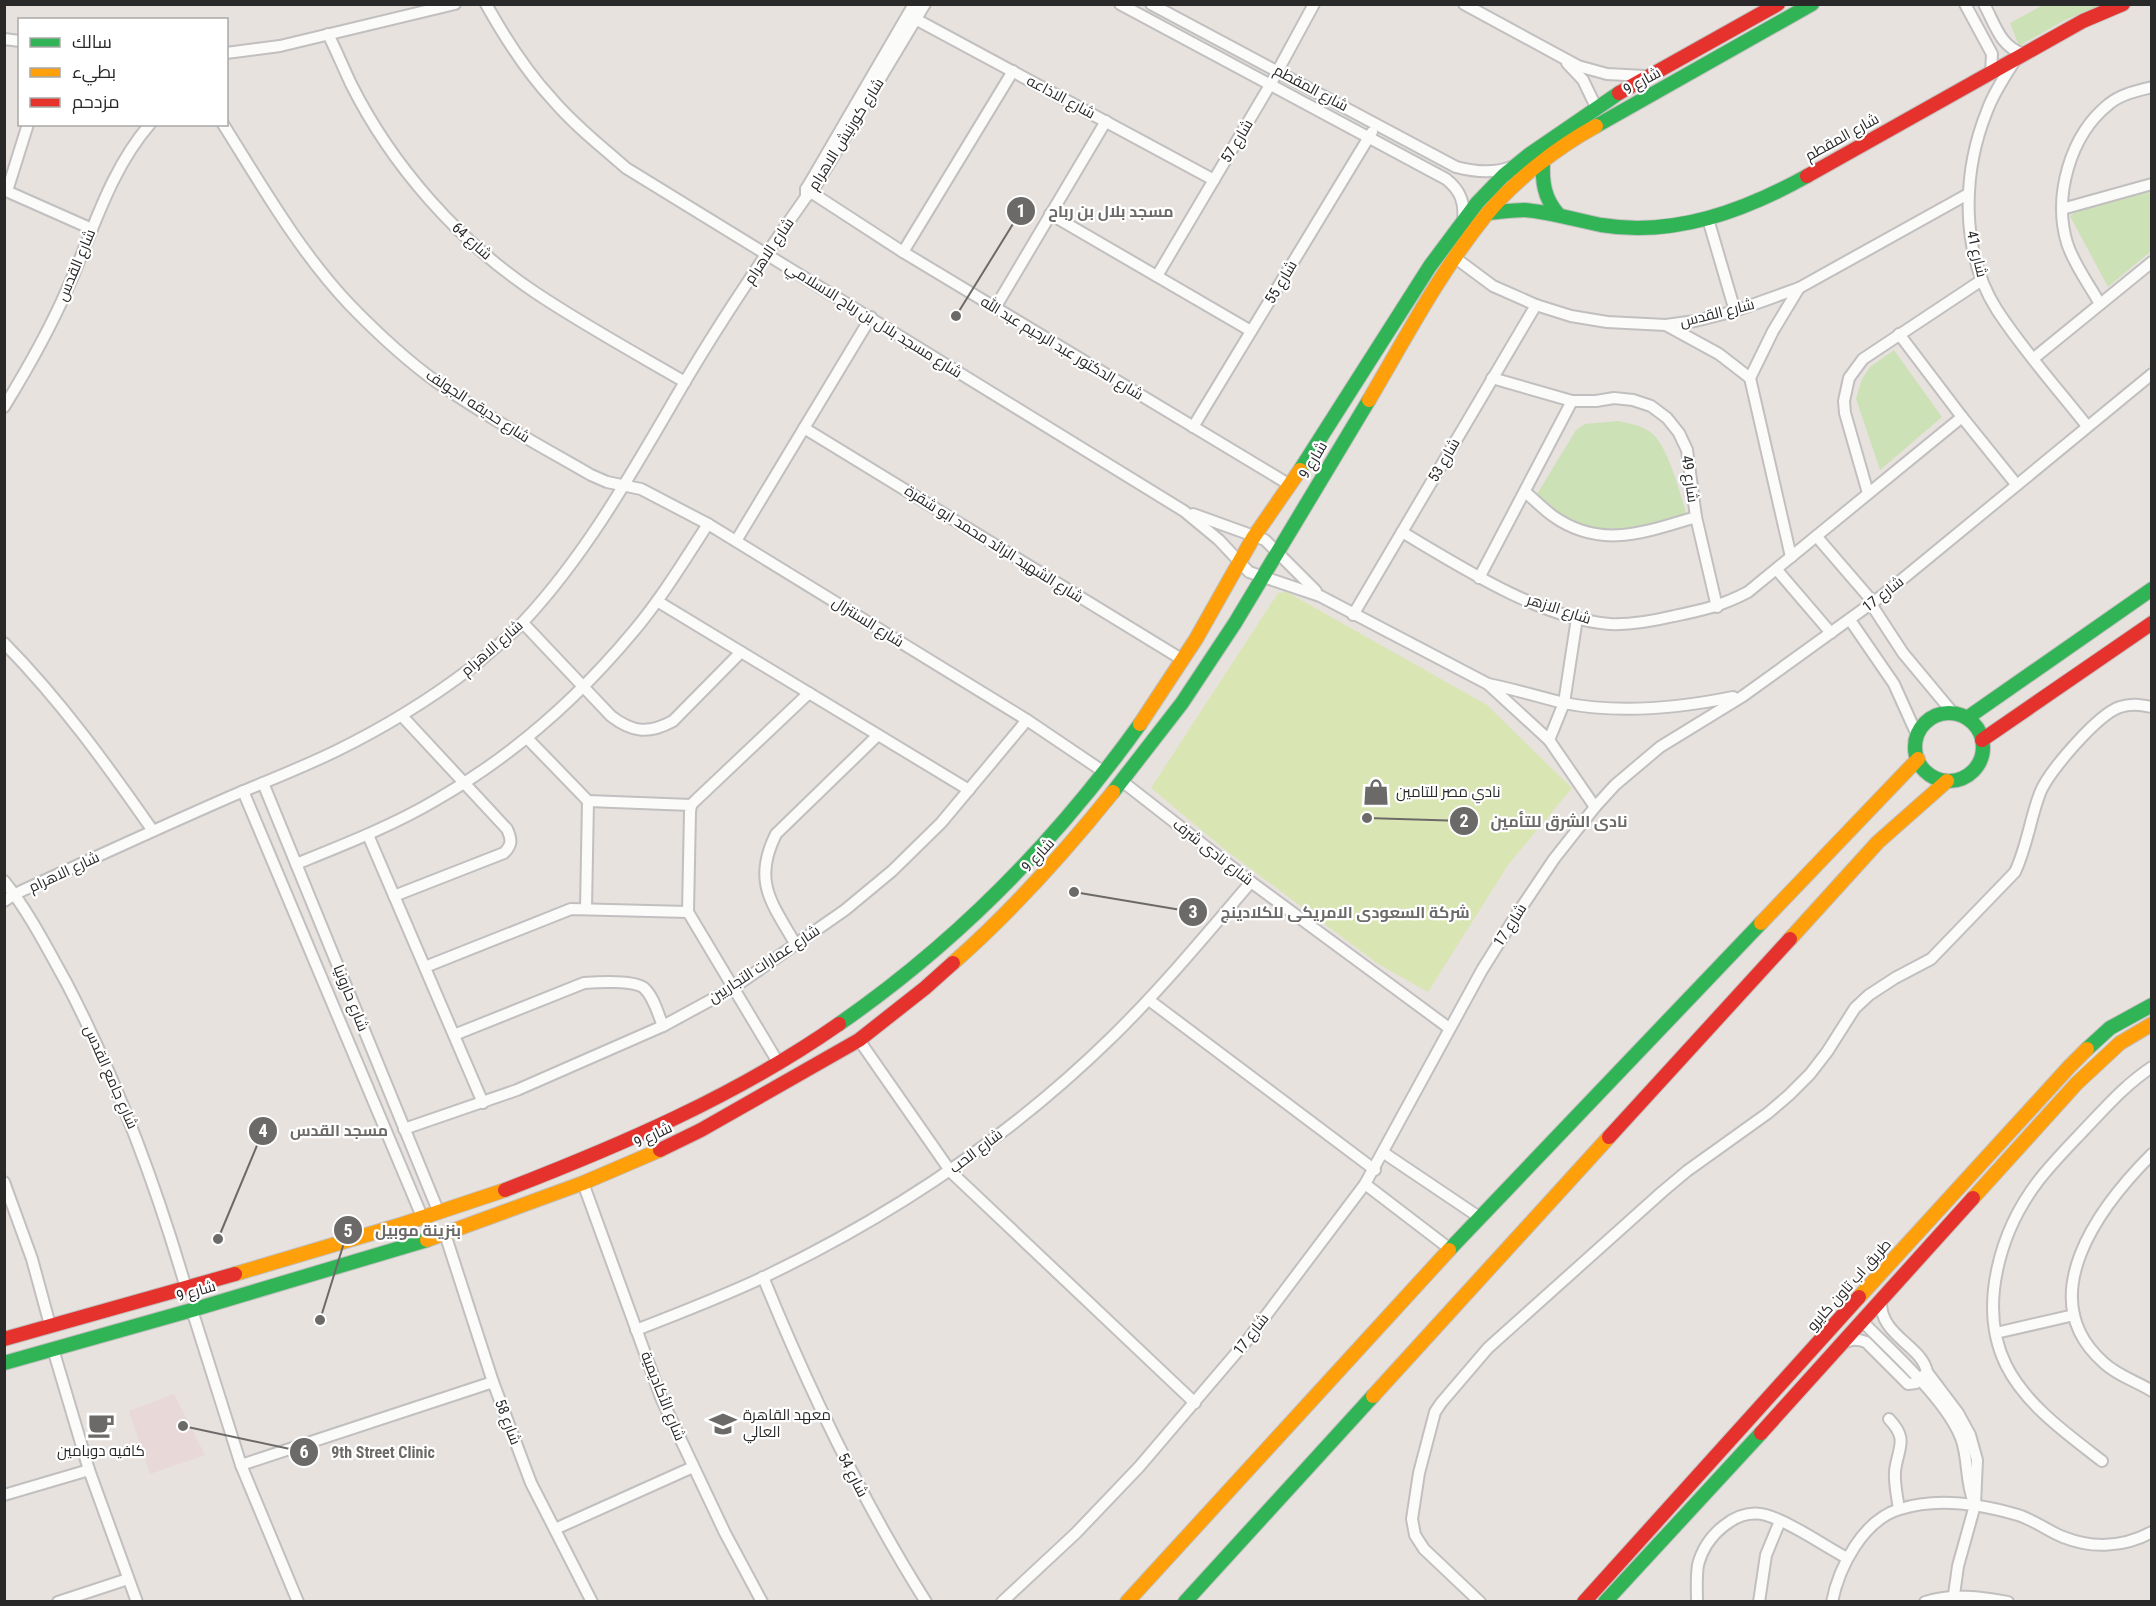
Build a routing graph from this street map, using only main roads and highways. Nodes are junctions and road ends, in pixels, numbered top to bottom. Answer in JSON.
{"nodes":[{"id":1,"x":1778,"y":4,"type":"edge"},
{"id":2,"x":1812,"y":4,"type":"edge"},
{"id":3,"x":2123,"y":4,"type":"edge"},
{"id":4,"x":1543,"y":161,"type":"junction"},
{"id":5,"x":1488,"y":213,"type":"junction"},
{"id":6,"x":1557,"y":214,"type":"junction"},
{"id":7,"x":2151,"y":589,"type":"edge"},
{"id":8,"x":2151,"y":624,"type":"edge"},
{"id":9,"x":1195,"y":641,"type":"junction"},
{"id":10,"x":1209,"y":663,"type":"junction"},
{"id":11,"x":1960,"y":716,"type":"junction"},
{"id":12,"x":1982,"y":740,"type":"junction"},
{"id":13,"x":1918,"y":759,"type":"junction"},
{"id":14,"x":1947,"y":781,"type":"junction"},
{"id":15,"x":2151,"y":1005,"type":"edge"},
{"id":16,"x":2151,"y":1024,"type":"edge"},
{"id":17,"x":2069,"y":1067,"type":"junction"},
{"id":18,"x":2034,"y":1132,"type":"junction"},
{"id":19,"x":1985,"y":1159,"type":"junction"},
{"id":20,"x":1951,"y":1223,"type":"junction"},
{"id":21,"x":4,"y":1339,"type":"edge"},
{"id":22,"x":4,"y":1363,"type":"edge"},
{"id":23,"x":1127,"y":1602,"type":"edge"},
{"id":24,"x":1185,"y":1602,"type":"edge"},
{"id":25,"x":1584,"y":1602,"type":"edge"},
{"id":26,"x":1605,"y":1602,"type":"edge"}],
"edges":[{"from":1,"to":9,"type":"main road","name":"شارع 9"},
{"from":2,"to":4,"type":"main road","name":"شارع 9"},
{"from":3,"to":6,"type":"main road","name":"شارع المقطم"},
{"from":4,"to":5,"type":"main road","name":"شارع 9"},
{"from":4,"to":6,"type":"main road"},
{"from":5,"to":6,"type":"main road","name":"شارع المقطم"},
{"from":5,"to":10,"type":"main road","name":"شارع 9"},
{"from":7,"to":11,"type":"main road"},
{"from":8,"to":12,"type":"main road"},
{"from":9,"to":10,"type":"main road"},
{"from":9,"to":21,"type":"main road","name":"شارع 9"},
{"from":10,"to":22,"type":"main road","name":"شارع 9"},
{"from":11,"to":12,"type":"main road"},
{"from":11,"to":13,"type":"main road"},
{"from":12,"to":14,"type":"main road"},
{"from":13,"to":14,"type":"main road"},
{"from":13,"to":23,"type":"main road"},
{"from":14,"to":24,"type":"main road"},
{"from":15,"to":17,"type":"main road","name":"طريق اب تاون كايرو"},
{"from":16,"to":18,"type":"main road"},
{"from":17,"to":18,"type":"main road"},
{"from":17,"to":19,"type":"main road","name":"طريق اب تاون كايرو"},
{"from":18,"to":20,"type":"main road"},
{"from":19,"to":20,"type":"main road"},
{"from":19,"to":25,"type":"main road","name":"طريق اب تاون كايرو"},
{"from":20,"to":26,"type":"main road"}]}
